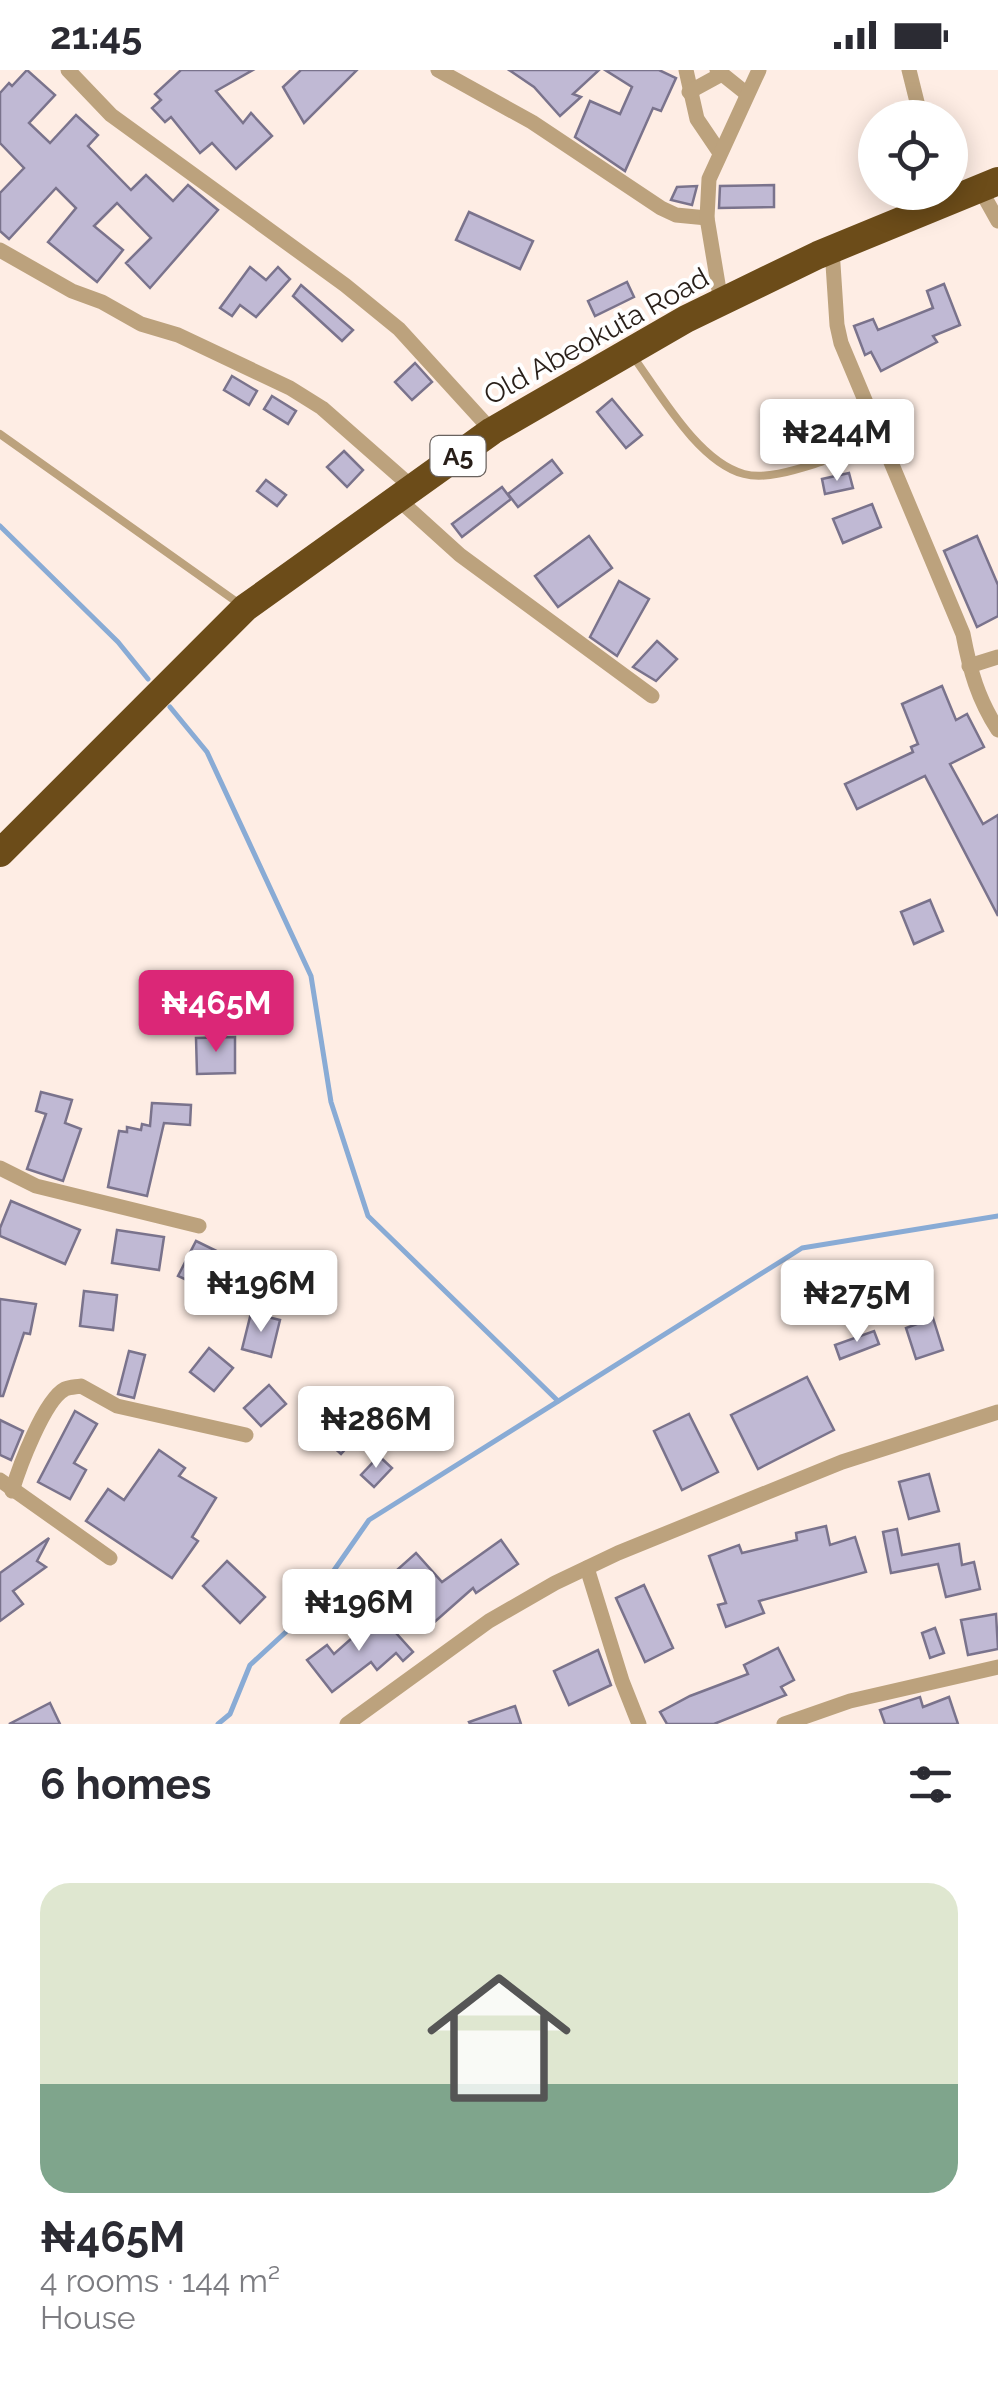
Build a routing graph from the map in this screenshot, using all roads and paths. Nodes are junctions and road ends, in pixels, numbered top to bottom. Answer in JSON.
{"nodes":[{"id":1,"x":68,"y":70,"type":"edge"},
{"id":2,"x":438,"y":70,"type":"edge"},
{"id":3,"x":686,"y":70,"type":"edge"},
{"id":4,"x":759,"y":70,"type":"edge"},
{"id":5,"x":909,"y":70,"type":"edge"},
{"id":6,"x":719,"y":72,"type":"edge"},
{"id":7,"x":690,"y":92,"type":"junction"},
{"id":8,"x":748,"y":94,"type":"junction"},
{"id":9,"x":916,"y":100,"type":"edge"},
{"id":10,"x":720,"y":154,"type":"junction"},
{"id":11,"x":972,"y":185,"type":"edge"},
{"id":12,"x":707,"y":218,"type":"junction"},
{"id":13,"x":998,"y":221,"type":"edge"},
{"id":14,"x":832,"y":249,"type":"junction"},
{"id":15,"x":0,"y":250,"type":"edge"},
{"id":16,"x":720,"y":302,"type":"junction"},
{"id":17,"x":630,"y":352,"type":"junction"},
{"id":18,"x":492,"y":431,"type":"junction"},
{"id":19,"x":0,"y":434,"type":"edge"},
{"id":20,"x":821,"y":462,"type":"dead end"},
{"id":21,"x":406,"y":493,"type":"junction"},
{"id":22,"x":245,"y":608,"type":"junction"},
{"id":23,"x":998,"y":657,"type":"edge"},
{"id":24,"x":969,"y":666,"type":"junction"},
{"id":25,"x":652,"y":696,"type":"dead end"},
{"id":26,"x":998,"y":730,"type":"edge"},
{"id":27,"x":0,"y":853,"type":"edge"},
{"id":28,"x":0,"y":1168,"type":"edge"},
{"id":29,"x":199,"y":1226,"type":"dead end"},
{"id":30,"x":998,"y":1412,"type":"edge"},
{"id":31,"x":246,"y":1435,"type":"dead end"},
{"id":32,"x":6,"y":1486,"type":"edge"},
{"id":33,"x":110,"y":1558,"type":"dead end"},
{"id":34,"x":588,"y":1568,"type":"junction"},
{"id":35,"x":998,"y":1667,"type":"edge"},
{"id":36,"x":347,"y":1724,"type":"edge"},
{"id":37,"x":639,"y":1724,"type":"edge"},
{"id":38,"x":784,"y":1724,"type":"edge"}],
"edges":[{"from":1,"to":18,"type":"street"},
{"from":2,"to":12,"type":"street"},
{"from":3,"to":7,"type":"street"},
{"from":4,"to":8,"type":"street"},
{"from":5,"to":9,"type":"street"},
{"from":6,"to":7,"type":"street"},
{"from":6,"to":8,"type":"street"},
{"from":7,"to":10,"type":"street"},
{"from":8,"to":10,"type":"street"},
{"from":10,"to":12,"type":"street"},
{"from":11,"to":13,"type":"street"},
{"from":11,"to":14,"type":"highway","name":"Old Abeokuta Road","number":"A5"},
{"from":12,"to":16,"type":"street"},
{"from":14,"to":16,"type":"highway","name":"Old Abeokuta Road","number":"A5"},
{"from":14,"to":24,"type":"street"},
{"from":15,"to":21,"type":"street"},
{"from":16,"to":17,"type":"highway","name":"Old Abeokuta Road","number":"A5"},
{"from":17,"to":18,"type":"highway","name":"Old Abeokuta Road","number":"A5"},
{"from":17,"to":20,"type":"lane"},
{"from":18,"to":21,"type":"highway","name":"Old Abeokuta Road","number":"A5"},
{"from":19,"to":22,"type":"lane"},
{"from":21,"to":22,"type":"highway","name":"Old Abeokuta Road","number":"A5"},
{"from":21,"to":25,"type":"street"},
{"from":22,"to":27,"type":"highway","name":"Old Abeokuta Road","number":"A5"},
{"from":23,"to":24,"type":"street"},
{"from":24,"to":26,"type":"street"},
{"from":28,"to":29,"type":"street"},
{"from":30,"to":34,"type":"street"},
{"from":31,"to":32,"type":"street"},
{"from":32,"to":33,"type":"street"},
{"from":34,"to":36,"type":"street"},
{"from":34,"to":37,"type":"street"},
{"from":35,"to":38,"type":"street"}]}
